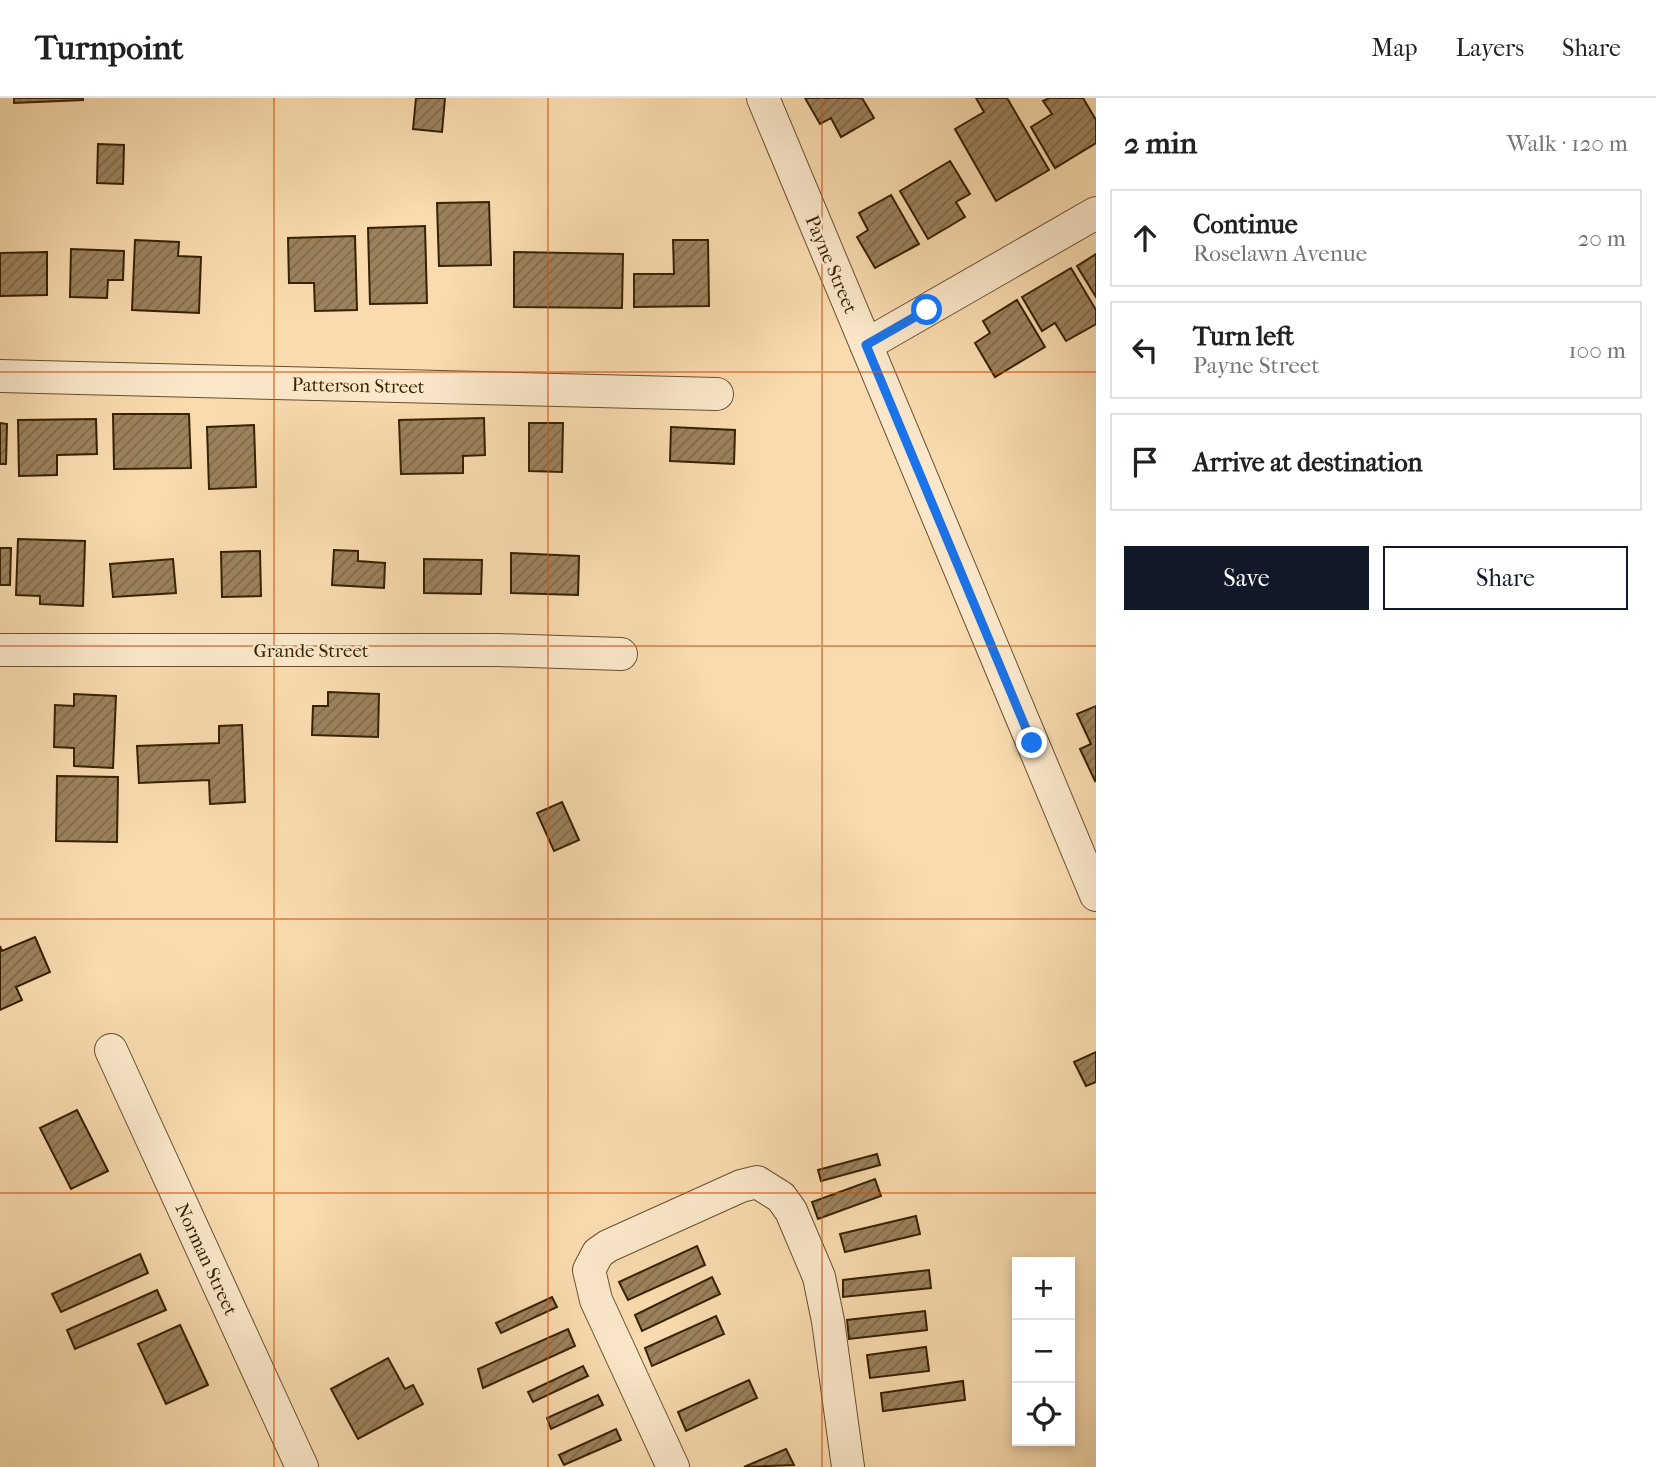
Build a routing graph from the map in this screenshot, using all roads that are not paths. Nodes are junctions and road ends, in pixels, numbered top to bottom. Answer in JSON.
{"nodes":[{"id":1,"x":763,"y":98,"type":"edge"},
{"id":2,"x":1096,"y":213,"type":"edge"},
{"id":3,"x":866,"y":345,"type":"junction"},
{"id":4,"x":0,"y":376,"type":"edge"},
{"id":5,"x":717,"y":394,"type":"dead end"},
{"id":6,"x":0,"y":649,"type":"edge"},
{"id":7,"x":621,"y":654,"type":"dead end"},
{"id":8,"x":1096,"y":895,"type":"edge"},
{"id":9,"x":111,"y":1050,"type":"dead end"},
{"id":10,"x":302,"y":1467,"type":"edge"},
{"id":11,"x":673,"y":1467,"type":"edge"},
{"id":12,"x":848,"y":1467,"type":"edge"}],
"edges":[{"from":1,"to":3,"type":"street","name":"Payne Street"},
{"from":2,"to":3,"type":"street"},
{"from":3,"to":8,"type":"street","name":"Payne Street"},
{"from":4,"to":5,"type":"street","name":"Patterson Street"},
{"from":6,"to":7,"type":"street","name":"Grande Street"},
{"from":9,"to":10,"type":"street","name":"Norman Street"},
{"from":11,"to":12,"type":"street"}]}
